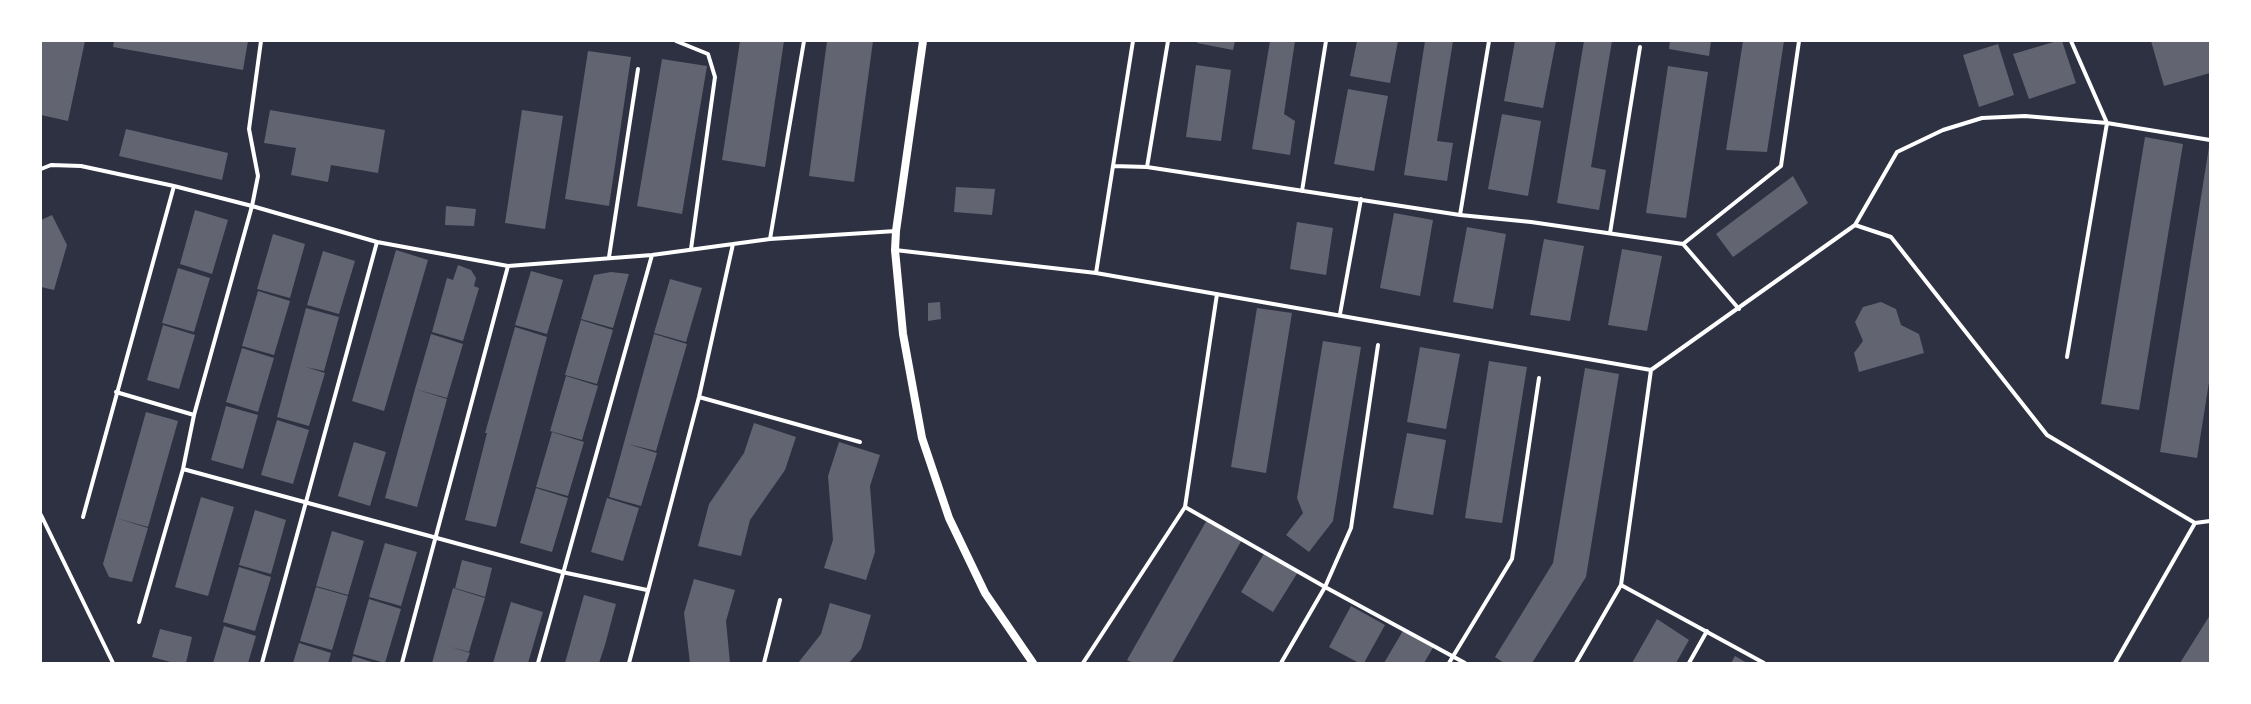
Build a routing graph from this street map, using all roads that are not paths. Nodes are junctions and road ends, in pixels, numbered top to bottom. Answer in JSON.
{"nodes":[{"id":1,"x":261,"y":41,"type":"edge"},
{"id":2,"x":676,"y":41,"type":"edge"},
{"id":3,"x":804,"y":41,"type":"edge"},
{"id":4,"x":923,"y":41,"type":"edge"},
{"id":5,"x":1133,"y":41,"type":"edge"},
{"id":6,"x":1168,"y":41,"type":"edge"},
{"id":7,"x":1326,"y":41,"type":"edge"},
{"id":8,"x":1489,"y":41,"type":"edge"},
{"id":9,"x":1799,"y":41,"type":"edge"},
{"id":10,"x":2071,"y":41,"type":"edge"},
{"id":11,"x":1640,"y":47,"type":"dead end"},
{"id":12,"x":638,"y":69,"type":"dead end"},
{"id":13,"x":2107,"y":123,"type":"junction"},
{"id":14,"x":2210,"y":140,"type":"edge"},
{"id":15,"x":1113,"y":166,"type":"junction"},
{"id":16,"x":1147,"y":167,"type":"junction"},
{"id":17,"x":41,"y":169,"type":"edge"},
{"id":18,"x":174,"y":186,"type":"junction"},
{"id":19,"x":1302,"y":191,"type":"junction"},
{"id":20,"x":1361,"y":199,"type":"junction"},
{"id":21,"x":252,"y":206,"type":"junction"},
{"id":22,"x":1460,"y":215,"type":"junction"},
{"id":23,"x":1855,"y":225,"type":"junction"},
{"id":24,"x":896,"y":231,"type":"junction"},
{"id":25,"x":1610,"y":233,"type":"junction"},
{"id":26,"x":770,"y":239,"type":"junction"},
{"id":27,"x":377,"y":242,"type":"junction"},
{"id":28,"x":733,"y":244,"type":"junction"},
{"id":29,"x":1683,"y":244,"type":"junction"},
{"id":30,"x":691,"y":249,"type":"junction"},
{"id":31,"x":895,"y":250,"type":"junction"},
{"id":32,"x":652,"y":255,"type":"junction"},
{"id":33,"x":609,"y":258,"type":"junction"},
{"id":34,"x":508,"y":266,"type":"junction"},
{"id":35,"x":1096,"y":273,"type":"junction"},
{"id":36,"x":1217,"y":294,"type":"junction"},
{"id":37,"x":1739,"y":309,"type":"junction"},
{"id":38,"x":1340,"y":314,"type":"junction"},
{"id":39,"x":1378,"y":345,"type":"dead end"},
{"id":40,"x":2067,"y":357,"type":"dead end"},
{"id":41,"x":1651,"y":370,"type":"junction"},
{"id":42,"x":1539,"y":378,"type":"dead end"},
{"id":43,"x":116,"y":392,"type":"junction"},
{"id":44,"x":699,"y":397,"type":"junction"},
{"id":45,"x":194,"y":415,"type":"junction"},
{"id":46,"x":860,"y":442,"type":"dead end"},
{"id":47,"x":183,"y":469,"type":"junction"},
{"id":48,"x":306,"y":503,"type":"junction"},
{"id":49,"x":1185,"y":507,"type":"junction"},
{"id":50,"x":41,"y":515,"type":"edge"},
{"id":51,"x":83,"y":516,"type":"dead end"},
{"id":52,"x":2210,"y":521,"type":"edge"},
{"id":53,"x":2195,"y":523,"type":"junction"},
{"id":54,"x":434,"y":538,"type":"junction"},
{"id":55,"x":562,"y":572,"type":"junction"},
{"id":56,"x":1621,"y":585,"type":"junction"},
{"id":57,"x":1325,"y":587,"type":"junction"},
{"id":58,"x":647,"y":590,"type":"junction"},
{"id":59,"x":780,"y":600,"type":"dead end"},
{"id":60,"x":139,"y":622,"type":"dead end"},
{"id":61,"x":1707,"y":631,"type":"junction"},
{"id":62,"x":1453,"y":656,"type":"junction"},
{"id":63,"x":113,"y":663,"type":"edge"},
{"id":64,"x":262,"y":663,"type":"edge"},
{"id":65,"x":402,"y":663,"type":"edge"},
{"id":66,"x":538,"y":663,"type":"edge"},
{"id":67,"x":629,"y":663,"type":"edge"},
{"id":68,"x":764,"y":663,"type":"edge"},
{"id":69,"x":1033,"y":663,"type":"edge"},
{"id":70,"x":1083,"y":663,"type":"edge"},
{"id":71,"x":1281,"y":663,"type":"edge"},
{"id":72,"x":1449,"y":663,"type":"edge"},
{"id":73,"x":1465,"y":663,"type":"edge"},
{"id":74,"x":1576,"y":663,"type":"edge"},
{"id":75,"x":1689,"y":663,"type":"edge"},
{"id":76,"x":1764,"y":663,"type":"edge"},
{"id":77,"x":2115,"y":663,"type":"edge"}],
"edges":[{"from":1,"to":21,"type":"street"},
{"from":2,"to":30,"type":"street"},
{"from":3,"to":26,"type":"street"},
{"from":4,"to":24,"type":"main road"},
{"from":5,"to":15,"type":"street"},
{"from":6,"to":16,"type":"street"},
{"from":7,"to":19,"type":"street"},
{"from":8,"to":22,"type":"street"},
{"from":9,"to":29,"type":"street"},
{"from":10,"to":13,"type":"street"},
{"from":11,"to":25,"type":"street"},
{"from":12,"to":33,"type":"street"},
{"from":13,"to":14,"type":"street"},
{"from":13,"to":23,"type":"street"},
{"from":13,"to":40,"type":"street"},
{"from":15,"to":16,"type":"street"},
{"from":15,"to":35,"type":"street"},
{"from":16,"to":19,"type":"street"},
{"from":17,"to":18,"type":"street"},
{"from":18,"to":21,"type":"street"},
{"from":18,"to":43,"type":"street"},
{"from":19,"to":20,"type":"street"},
{"from":20,"to":22,"type":"street"},
{"from":20,"to":38,"type":"street"},
{"from":21,"to":27,"type":"street"},
{"from":21,"to":45,"type":"street"},
{"from":22,"to":25,"type":"street"},
{"from":23,"to":37,"type":"street"},
{"from":23,"to":53,"type":"street"},
{"from":24,"to":26,"type":"street"},
{"from":24,"to":31,"type":"main road"},
{"from":25,"to":29,"type":"street"},
{"from":26,"to":28,"type":"street"},
{"from":27,"to":34,"type":"street"},
{"from":27,"to":48,"type":"street"},
{"from":28,"to":30,"type":"street"},
{"from":28,"to":44,"type":"street"},
{"from":29,"to":37,"type":"street"},
{"from":30,"to":32,"type":"street"},
{"from":31,"to":35,"type":"street"},
{"from":31,"to":69,"type":"main road"},
{"from":32,"to":33,"type":"street"},
{"from":32,"to":55,"type":"street"},
{"from":33,"to":34,"type":"street"},
{"from":34,"to":54,"type":"street"},
{"from":35,"to":36,"type":"street"},
{"from":36,"to":38,"type":"street"},
{"from":36,"to":49,"type":"street"},
{"from":37,"to":41,"type":"street"},
{"from":38,"to":41,"type":"street"},
{"from":39,"to":57,"type":"street"},
{"from":41,"to":56,"type":"street"},
{"from":42,"to":62,"type":"street"},
{"from":43,"to":45,"type":"street"},
{"from":43,"to":51,"type":"street"},
{"from":44,"to":46,"type":"street"},
{"from":44,"to":58,"type":"street"},
{"from":45,"to":47,"type":"street"},
{"from":47,"to":48,"type":"street"},
{"from":47,"to":60,"type":"street"},
{"from":48,"to":54,"type":"street"},
{"from":48,"to":64,"type":"street"},
{"from":49,"to":57,"type":"street"},
{"from":49,"to":70,"type":"street"},
{"from":50,"to":63,"type":"street"},
{"from":52,"to":53,"type":"street"},
{"from":53,"to":77,"type":"street"},
{"from":54,"to":55,"type":"street"},
{"from":54,"to":65,"type":"street"},
{"from":55,"to":58,"type":"street"},
{"from":55,"to":66,"type":"street"},
{"from":56,"to":61,"type":"street"},
{"from":56,"to":74,"type":"street"},
{"from":57,"to":62,"type":"street"},
{"from":57,"to":71,"type":"street"},
{"from":58,"to":67,"type":"street"},
{"from":59,"to":68,"type":"street"},
{"from":61,"to":75,"type":"street"},
{"from":61,"to":76,"type":"street"},
{"from":62,"to":72,"type":"street"},
{"from":62,"to":73,"type":"street"}]}
